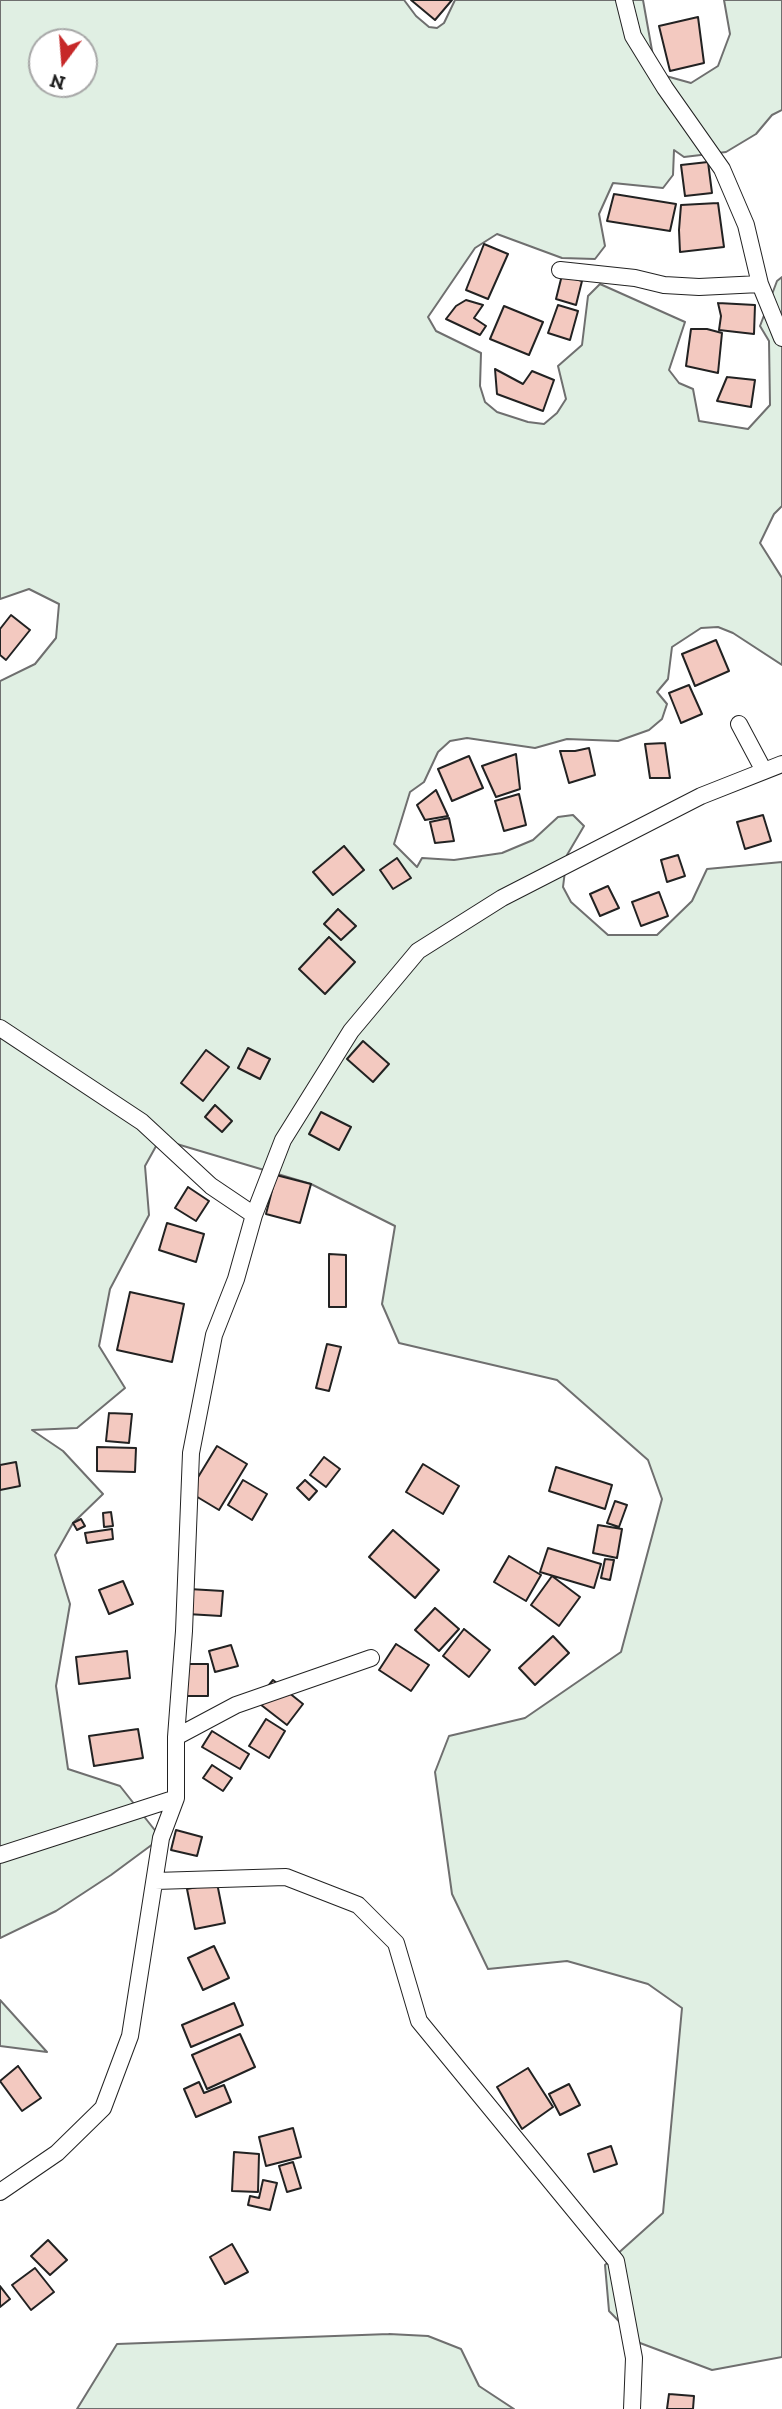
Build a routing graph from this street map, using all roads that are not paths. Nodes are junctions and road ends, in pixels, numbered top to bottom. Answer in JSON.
{"nodes":[{"id":1,"x":624,"y":0,"type":"edge"},
{"id":2,"x":560,"y":270,"type":"dead end"},
{"id":3,"x":760,"y":284,"type":"junction"},
{"id":4,"x":782,"y":338,"type":"edge"},
{"id":5,"x":738,"y":724,"type":"dead end"},
{"id":6,"x":782,"y":764,"type":"edge"},
{"id":7,"x":764,"y":771,"type":"junction"},
{"id":8,"x":0,"y":1028,"type":"edge"},
{"id":9,"x":254,"y":1214,"type":"junction"},
{"id":10,"x":371,"y":1658,"type":"dead end"},
{"id":11,"x":176,"y":1737,"type":"junction"},
{"id":12,"x":176,"y":1798,"type":"junction"},
{"id":13,"x":0,"y":1855,"type":"edge"},
{"id":14,"x":155,"y":1881,"type":"junction"},
{"id":15,"x":0,"y":2192,"type":"edge"},
{"id":16,"x":632,"y":2409,"type":"edge"}],
"edges":[{"from":1,"to":3,"type":"street"},
{"from":2,"to":3,"type":"street"},
{"from":3,"to":4,"type":"street"},
{"from":5,"to":7,"type":"street"},
{"from":6,"to":7,"type":"street"},
{"from":7,"to":9,"type":"street"},
{"from":8,"to":9,"type":"street"},
{"from":9,"to":11,"type":"street"},
{"from":10,"to":11,"type":"street"},
{"from":11,"to":12,"type":"street"},
{"from":12,"to":13,"type":"street"},
{"from":12,"to":14,"type":"street"},
{"from":14,"to":15,"type":"street"},
{"from":14,"to":16,"type":"street"}]}
